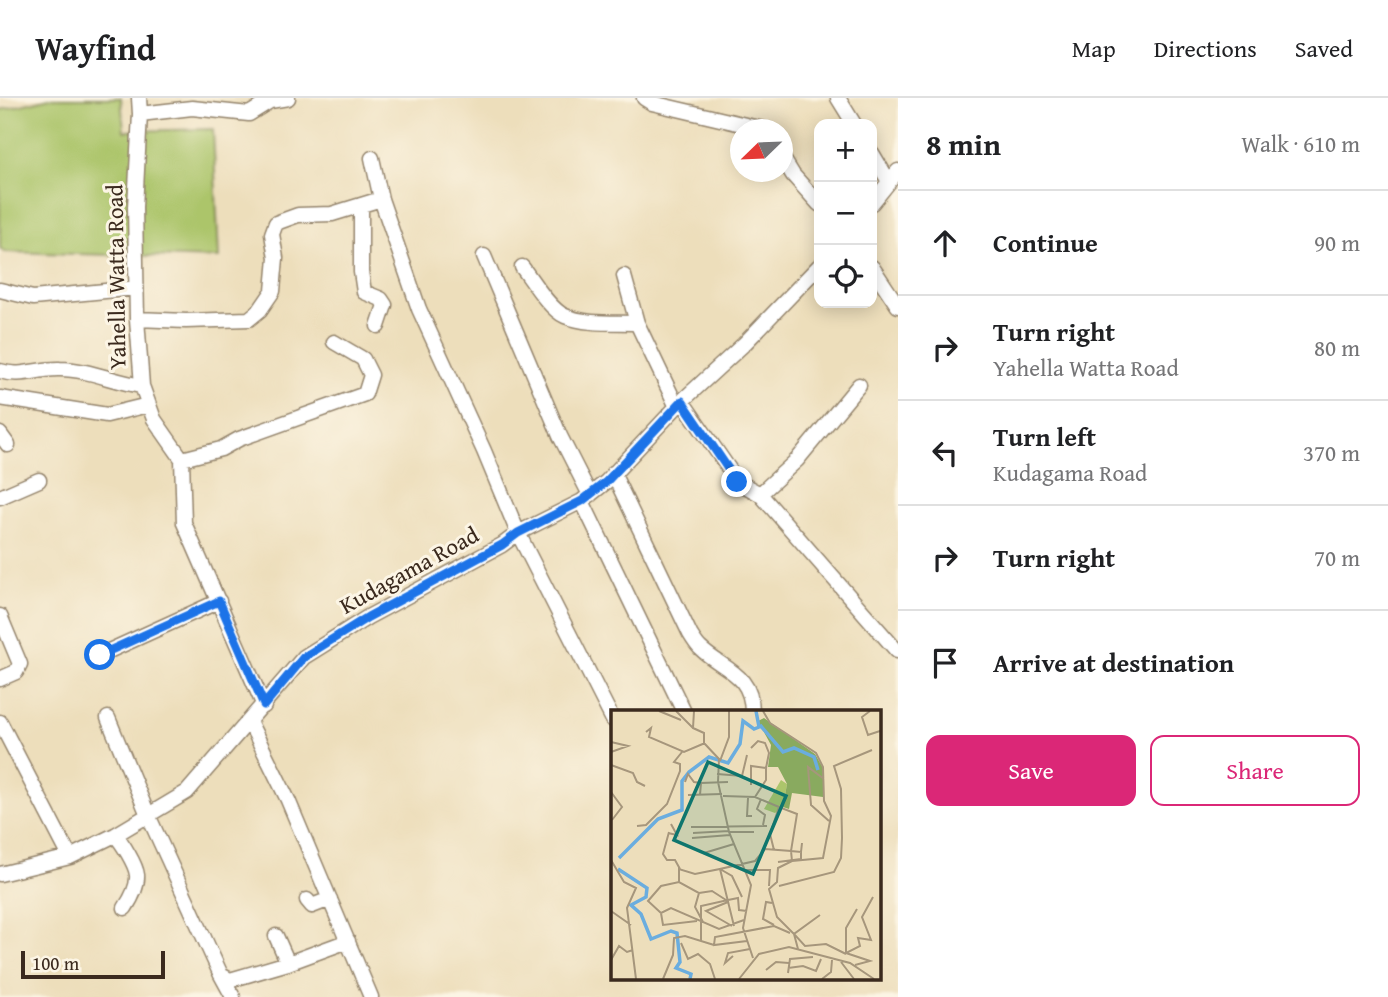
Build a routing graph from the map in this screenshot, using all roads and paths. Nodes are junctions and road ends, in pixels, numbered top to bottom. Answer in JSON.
{"nodes":[{"id":1,"x":138,"y":98,"type":"edge"},
{"id":2,"x":288,"y":98,"type":"edge"},
{"id":3,"x":644,"y":98,"type":"edge"},
{"id":4,"x":838,"y":98,"type":"edge"},
{"id":5,"x":140,"y":114,"type":"junction"},
{"id":6,"x":851,"y":119,"type":"edge"},
{"id":7,"x":730,"y":121,"type":"edge"},
{"id":8,"x":372,"y":158,"type":"dead end"},
{"id":9,"x":877,"y":158,"type":"edge"},
{"id":10,"x":793,"y":175,"type":"edge"},
{"id":11,"x":893,"y":176,"type":"edge"},
{"id":12,"x":877,"y":197,"type":"edge"},
{"id":13,"x":814,"y":198,"type":"edge"},
{"id":14,"x":382,"y":199,"type":"junction"},
{"id":15,"x":361,"y":205,"type":"junction"},
{"id":16,"x":484,"y":256,"type":"dead end"},
{"id":17,"x":522,"y":267,"type":"dead end"},
{"id":18,"x":814,"y":271,"type":"edge"},
{"id":19,"x":877,"y":274,"type":"edge"},
{"id":20,"x":624,"y":276,"type":"dead end"},
{"id":21,"x":136,"y":288,"type":"junction"},
{"id":22,"x":0,"y":290,"type":"edge"},
{"id":23,"x":898,"y":306,"type":"edge"},
{"id":24,"x":137,"y":319,"type":"junction"},
{"id":25,"x":637,"y":323,"type":"junction"},
{"id":26,"x":378,"y":326,"type":"dead end"},
{"id":27,"x":334,"y":342,"type":"dead end"},
{"id":28,"x":0,"y":371,"type":"edge"},
{"id":29,"x":859,"y":385,"type":"dead end"},
{"id":30,"x":142,"y":386,"type":"junction"},
{"id":31,"x":0,"y":398,"type":"edge"},
{"id":32,"x":680,"y":404,"type":"junction"},
{"id":33,"x":148,"y":405,"type":"junction"},
{"id":34,"x":181,"y":459,"type":"junction"},
{"id":35,"x":613,"y":473,"type":"junction"},
{"id":36,"x":39,"y":480,"type":"dead end"},
{"id":37,"x":760,"y":494,"type":"junction"},
{"id":38,"x":0,"y":497,"type":"edge"},
{"id":39,"x":586,"y":498,"type":"junction"},
{"id":40,"x":518,"y":533,"type":"junction"},
{"id":41,"x":219,"y":601,"type":"junction"},
{"id":42,"x":0,"y":616,"type":"edge"},
{"id":43,"x":897,"y":652,"type":"edge"},
{"id":44,"x":100,"y":655,"type":"dead end"},
{"id":45,"x":0,"y":679,"type":"edge"},
{"id":46,"x":264,"y":705,"type":"junction"},
{"id":47,"x":683,"y":710,"type":"edge"},
{"id":48,"x":752,"y":710,"type":"edge"},
{"id":49,"x":611,"y":716,"type":"edge"},
{"id":50,"x":108,"y":718,"type":"dead end"},
{"id":51,"x":249,"y":721,"type":"junction"},
{"id":52,"x":0,"y":722,"type":"edge"},
{"id":53,"x":148,"y":815,"type":"junction"},
{"id":54,"x":115,"y":835,"type":"junction"},
{"id":55,"x":70,"y":857,"type":"junction"},
{"id":56,"x":0,"y":874,"type":"edge"},
{"id":57,"x":330,"y":899,"type":"junction"},
{"id":58,"x":307,"y":900,"type":"dead end"},
{"id":59,"x":125,"y":908,"type":"dead end"},
{"id":60,"x":276,"y":936,"type":"dead end"},
{"id":61,"x":348,"y":941,"type":"junction"},
{"id":62,"x":288,"y":963,"type":"junction"},
{"id":63,"x":221,"y":975,"type":"junction"},
{"id":64,"x":233,"y":997,"type":"edge"},
{"id":65,"x":371,"y":997,"type":"edge"}],
"edges":[{"from":1,"to":5,"type":"street","name":"Yahella Watta Road"},
{"from":2,"to":5,"type":"street"},
{"from":3,"to":7,"type":"street"},
{"from":4,"to":6,"type":"street"},
{"from":5,"to":21,"type":"street","name":"Yahella Watta Road"},
{"from":8,"to":14,"type":"street"},
{"from":9,"to":11,"type":"street"},
{"from":10,"to":13,"type":"street"},
{"from":11,"to":12,"type":"street"},
{"from":14,"to":15,"type":"street"},
{"from":14,"to":40,"type":"street"},
{"from":15,"to":24,"type":"street"},
{"from":15,"to":26,"type":"street"},
{"from":16,"to":39,"type":"street"},
{"from":17,"to":25,"type":"street"},
{"from":18,"to":32,"type":"street","name":"Kudagama Road"},
{"from":19,"to":23,"type":"street"},
{"from":20,"to":25,"type":"street"},
{"from":21,"to":22,"type":"street"},
{"from":21,"to":24,"type":"street","name":"Yahella Watta Road"},
{"from":24,"to":30,"type":"street","name":"Yahella Watta Road"},
{"from":25,"to":32,"type":"street"},
{"from":27,"to":34,"type":"street"},
{"from":28,"to":30,"type":"street"},
{"from":29,"to":37,"type":"street"},
{"from":30,"to":33,"type":"street","name":"Yahella Watta Road"},
{"from":31,"to":33,"type":"street"},
{"from":32,"to":35,"type":"street","name":"Kudagama Road"},
{"from":32,"to":37,"type":"street"},
{"from":33,"to":34,"type":"street","name":"Yahella Watta Road"},
{"from":34,"to":41,"type":"street"},
{"from":35,"to":39,"type":"street","name":"Kudagama Road"},
{"from":35,"to":48,"type":"street"},
{"from":36,"to":38,"type":"street"},
{"from":37,"to":43,"type":"street"},
{"from":39,"to":40,"type":"street","name":"Kudagama Road"},
{"from":39,"to":47,"type":"street"},
{"from":40,"to":46,"type":"street","name":"Kudagama Road"},
{"from":40,"to":49,"type":"street"},
{"from":41,"to":44,"type":"street"},
{"from":41,"to":46,"type":"street"},
{"from":42,"to":45,"type":"street"},
{"from":46,"to":51,"type":"street","name":"Kudagama Road"},
{"from":50,"to":53,"type":"street"},
{"from":51,"to":53,"type":"street","name":"Kudagama Road"},
{"from":51,"to":57,"type":"street"},
{"from":52,"to":55,"type":"street"},
{"from":53,"to":54,"type":"street","name":"Kudagama Road"},
{"from":53,"to":63,"type":"street"},
{"from":54,"to":55,"type":"street","name":"Kudagama Road"},
{"from":54,"to":59,"type":"street"},
{"from":55,"to":56,"type":"street","name":"Kudagama Road"},
{"from":57,"to":58,"type":"street"},
{"from":57,"to":61,"type":"street"},
{"from":60,"to":62,"type":"street"},
{"from":61,"to":62,"type":"street"},
{"from":61,"to":65,"type":"street"},
{"from":62,"to":63,"type":"street"},
{"from":63,"to":64,"type":"street"}]}
